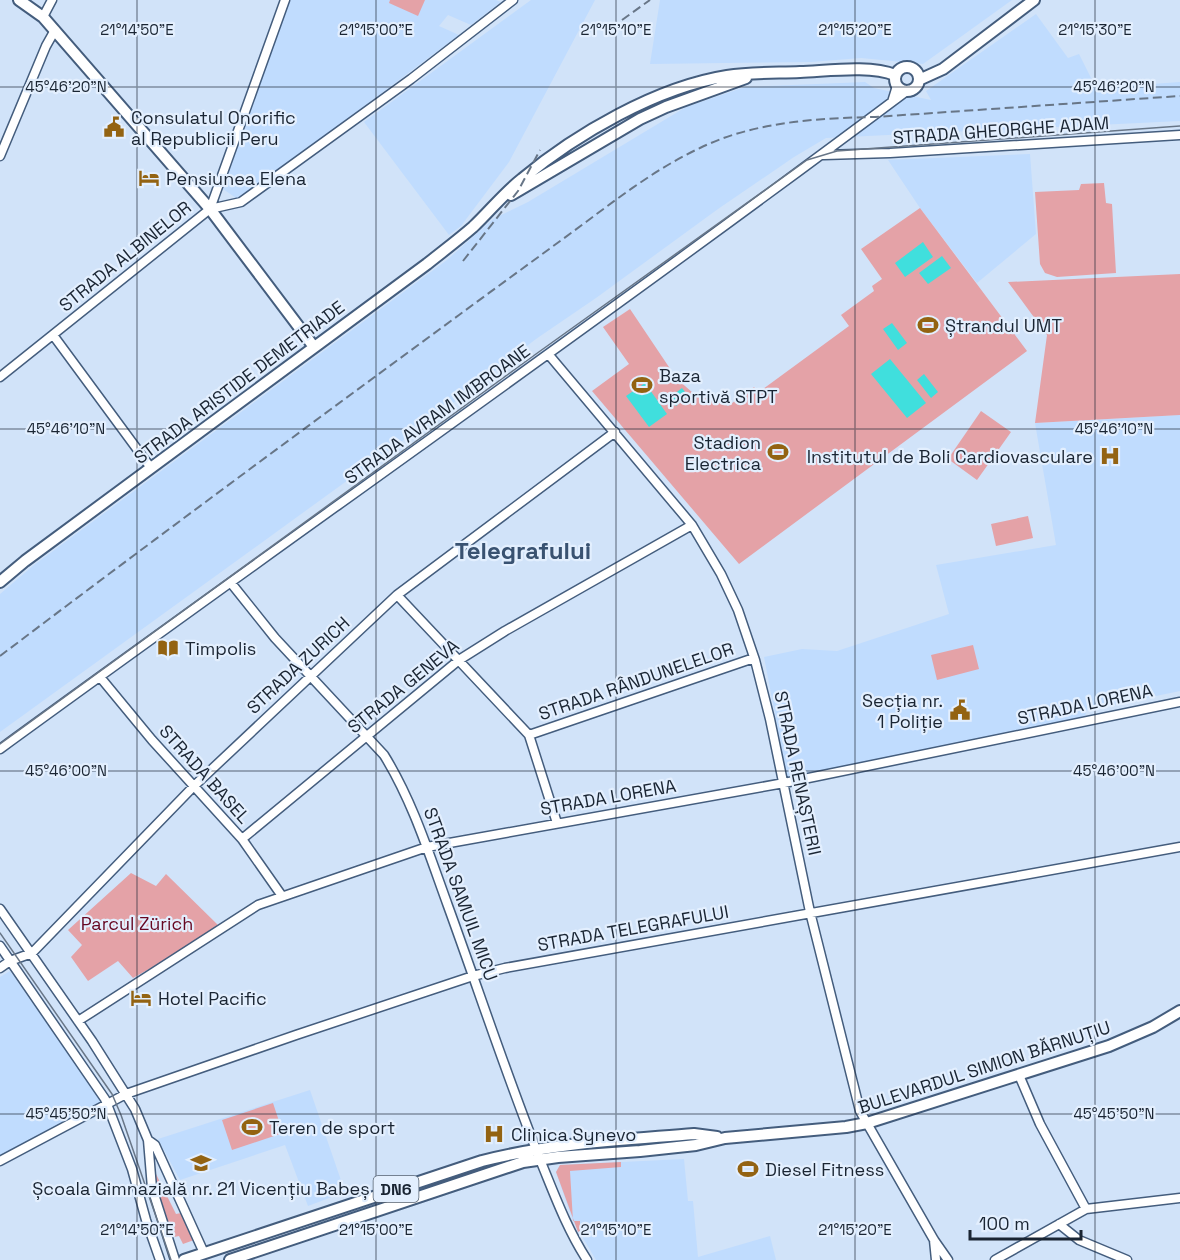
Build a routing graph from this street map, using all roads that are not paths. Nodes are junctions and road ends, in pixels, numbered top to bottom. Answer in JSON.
{"nodes":[{"id":1,"x":19,"y":0,"type":"edge"},
{"id":2,"x":52,"y":0,"type":"edge"},
{"id":3,"x":285,"y":0,"type":"edge"},
{"id":4,"x":513,"y":0,"type":"edge"},
{"id":5,"x":1034,"y":0,"type":"edge"},
{"id":6,"x":43,"y":17,"type":"junction"},
{"id":7,"x":55,"y":30,"type":"junction"},
{"id":8,"x":895,"y":75,"type":"junction"},
{"id":9,"x":921,"y":79,"type":"junction"},
{"id":10,"x":897,"y":86,"type":"junction"},
{"id":11,"x":908,"y":90,"type":"junction"},
{"id":12,"x":892,"y":103,"type":"junction"},
{"id":13,"x":1180,"y":135,"type":"edge"},
{"id":14,"x":824,"y":155,"type":"junction"},
{"id":15,"x":0,"y":156,"type":"edge"},
{"id":16,"x":210,"y":209,"type":"junction"},
{"id":17,"x":53,"y":335,"type":"junction"},
{"id":18,"x":314,"y":347,"type":"junction"},
{"id":19,"x":549,"y":355,"type":"junction"},
{"id":20,"x":0,"y":377,"type":"edge"},
{"id":21,"x":615,"y":432,"type":"junction"},
{"id":22,"x":151,"y":468,"type":"junction"},
{"id":23,"x":692,"y":525,"type":"junction"},
{"id":24,"x":0,"y":582,"type":"edge"},
{"id":25,"x":231,"y":583,"type":"junction"},
{"id":26,"x":397,"y":595,"type":"junction"},
{"id":27,"x":754,"y":658,"type":"junction"},
{"id":28,"x":459,"y":660,"type":"junction"},
{"id":29,"x":310,"y":676,"type":"junction"},
{"id":30,"x":100,"y":677,"type":"junction"},
{"id":31,"x":1180,"y":702,"type":"edge"},
{"id":32,"x":529,"y":735,"type":"junction"},
{"id":33,"x":368,"y":737,"type":"junction"},
{"id":34,"x":0,"y":749,"type":"edge"},
{"id":35,"x":784,"y":783,"type":"junction"},
{"id":36,"x":194,"y":786,"type":"junction"},
{"id":37,"x":556,"y":823,"type":"junction"},
{"id":38,"x":242,"y":839,"type":"junction"},
{"id":39,"x":427,"y":847,"type":"junction"},
{"id":40,"x":1180,"y":847,"type":"edge"},
{"id":41,"x":282,"y":896,"type":"junction"},
{"id":42,"x":0,"y":909,"type":"edge"},
{"id":43,"x":810,"y":912,"type":"junction"},
{"id":44,"x":0,"y":946,"type":"edge"},
{"id":45,"x":32,"y":953,"type":"junction"},
{"id":46,"x":10,"y":961,"type":"junction"},
{"id":47,"x":0,"y":968,"type":"edge"},
{"id":48,"x":473,"y":976,"type":"junction"},
{"id":49,"x":1178,"y":1011,"type":"edge"},
{"id":50,"x":78,"y":1021,"type":"junction"},
{"id":51,"x":1019,"y":1075,"type":"junction"},
{"id":52,"x":126,"y":1094,"type":"junction"},
{"id":53,"x":107,"y":1103,"type":"junction"},
{"id":54,"x":867,"y":1123,"type":"junction"},
{"id":55,"x":725,"y":1138,"type":"junction"},
{"id":56,"x":148,"y":1140,"type":"junction"},
{"id":57,"x":535,"y":1148,"type":"junction"},
{"id":58,"x":540,"y":1159,"type":"junction"},
{"id":59,"x":0,"y":1161,"type":"edge"},
{"id":60,"x":1180,"y":1198,"type":"edge"},
{"id":61,"x":1086,"y":1209,"type":"junction"},
{"id":62,"x":1059,"y":1224,"type":"junction"},
{"id":63,"x":934,"y":1240,"type":"junction"},
{"id":64,"x":204,"y":1253,"type":"junction"},
{"id":65,"x":160,"y":1260,"type":"edge"},
{"id":66,"x":176,"y":1260,"type":"edge"},
{"id":67,"x":184,"y":1260,"type":"edge"},
{"id":68,"x":230,"y":1260,"type":"edge"},
{"id":69,"x":587,"y":1260,"type":"edge"},
{"id":70,"x":936,"y":1260,"type":"edge"},
{"id":71,"x":948,"y":1260,"type":"edge"},
{"id":72,"x":995,"y":1260,"type":"edge"},
{"id":73,"x":1127,"y":1260,"type":"edge"}],
"edges":[{"from":1,"to":6,"type":"main road"},
{"from":2,"to":6,"type":"street"},
{"from":3,"to":16,"type":"street","name":"STRADA ALBINELOR"},
{"from":4,"to":16,"type":"street"},
{"from":5,"to":9,"type":"main road"},
{"from":6,"to":7,"type":"main road"},
{"from":7,"to":15,"type":"street"},
{"from":7,"to":16,"type":"main road"},
{"from":8,"to":9,"type":"main road"},
{"from":8,"to":10,"type":"main road"},
{"from":8,"to":18,"type":"main road","name":"STRADA ARISTIDE DEMETRIADE"},
{"from":9,"to":11,"type":"main road"},
{"from":10,"to":11,"type":"main road"},
{"from":10,"to":12,"type":"street"},
{"from":11,"to":12,"type":"street","name":"STRADA AVRAM IMBROANE"},
{"from":12,"to":14,"type":"street","name":"STRADA AVRAM IMBROANE"},
{"from":13,"to":14,"type":"street","name":"STRADA GHEORGHE ADAM"},
{"from":14,"to":19,"type":"street","name":"STRADA AVRAM IMBROANE"},
{"from":16,"to":17,"type":"street","name":"STRADA ALBINELOR"},
{"from":16,"to":18,"type":"main road"},
{"from":17,"to":20,"type":"street","name":"STRADA ALBINELOR"},
{"from":17,"to":22,"type":"street"},
{"from":18,"to":22,"type":"main road","name":"STRADA ARISTIDE DEMETRIADE"},
{"from":19,"to":21,"type":"street","name":"STRADA RENAȘTERII"},
{"from":19,"to":25,"type":"street","name":"STRADA AVRAM IMBROANE"},
{"from":21,"to":23,"type":"street","name":"STRADA RENAȘTERII"},
{"from":21,"to":26,"type":"street","name":"STRADA ZURICH"},
{"from":22,"to":24,"type":"main road","name":"STRADA ARISTIDE DEMETRIADE"},
{"from":23,"to":27,"type":"street","name":"STRADA RENAȘTERII"},
{"from":23,"to":28,"type":"street","name":"STRADA GENEVA"},
{"from":25,"to":29,"type":"street","name":"STRADA SAMUIL MICU"},
{"from":25,"to":30,"type":"street","name":"STRADA AVRAM IMBROANE"},
{"from":26,"to":28,"type":"street"},
{"from":26,"to":29,"type":"street","name":"STRADA ZURICH"},
{"from":27,"to":32,"type":"street","name":"STRADA RÂNDUNELELOR"},
{"from":27,"to":35,"type":"street","name":"STRADA RENAȘTERII"},
{"from":28,"to":32,"type":"street"},
{"from":28,"to":33,"type":"street","name":"STRADA GENEVA"},
{"from":29,"to":33,"type":"street","name":"STRADA SAMUIL MICU"},
{"from":29,"to":36,"type":"street","name":"STRADA ZURICH"},
{"from":30,"to":34,"type":"street","name":"STRADA AVRAM IMBROANE"},
{"from":30,"to":36,"type":"street","name":"STRADA BASEL"},
{"from":31,"to":35,"type":"street","name":"STRADA LORENA"},
{"from":32,"to":37,"type":"street"},
{"from":33,"to":38,"type":"street","name":"STRADA GENEVA"},
{"from":33,"to":39,"type":"street","name":"STRADA SAMUIL MICU"},
{"from":35,"to":37,"type":"street","name":"STRADA LORENA"},
{"from":35,"to":43,"type":"street","name":"STRADA RENAȘTERII"},
{"from":36,"to":38,"type":"street","name":"STRADA BASEL"},
{"from":36,"to":45,"type":"street","name":"STRADA ZURICH"},
{"from":37,"to":39,"type":"street","name":"STRADA LORENA"},
{"from":38,"to":41,"type":"street","name":"STRADA BASEL"},
{"from":39,"to":41,"type":"street","name":"STRADA LORENA"},
{"from":39,"to":48,"type":"street","name":"STRADA SAMUIL MICU"},
{"from":40,"to":43,"type":"street","name":"STRADA TELEGRAFULUI"},
{"from":41,"to":50,"type":"street","name":"STRADA LORENA"},
{"from":42,"to":45,"type":"street"},
{"from":43,"to":48,"type":"street","name":"STRADA TELEGRAFULUI"},
{"from":43,"to":54,"type":"street","name":"STRADA RENAȘTERII"},
{"from":44,"to":46,"type":"street"},
{"from":45,"to":46,"type":"street"},
{"from":45,"to":50,"type":"street"},
{"from":46,"to":47,"type":"street"},
{"from":46,"to":53,"type":"street"},
{"from":48,"to":52,"type":"street","name":"STRADA TELEGRAFULUI"},
{"from":48,"to":57,"type":"street","name":"STRADA SAMUIL MICU"},
{"from":49,"to":51,"type":"main road","name":"BULEVARDUL SIMION BĂRNUȚIU","number":"DN6"},
{"from":50,"to":52,"type":"street"},
{"from":51,"to":54,"type":"main road","name":"BULEVARDUL SIMION BĂRNUȚIU","number":"DN6"},
{"from":51,"to":61,"type":"street"},
{"from":52,"to":53,"type":"street","name":"STRADA TELEGRAFULUI"},
{"from":52,"to":56,"type":"street"},
{"from":53,"to":59,"type":"street","name":"STRADA TELEGRAFULUI"},
{"from":53,"to":65,"type":"street"},
{"from":54,"to":55,"type":"main road","name":"BULEVARDUL SIMION BĂRNUȚIU","number":"DN6"},
{"from":54,"to":63,"type":"street","name":"STRADA RENAȘTERII"},
{"from":55,"to":57,"type":"main road","name":"BULEVARDUL SIMION BĂRNUȚIU","number":"DN6"},
{"from":55,"to":58,"type":"main road","name":"BULEVARDUL SIMION BĂRNUȚIU","number":"DN6"},
{"from":56,"to":64,"type":"street"},
{"from":56,"to":66,"type":"street"},
{"from":57,"to":58,"type":"street","name":"STRADA SAMUIL MICU"},
{"from":57,"to":64,"type":"main road","name":"BULEVARDUL SIMION BĂRNUȚIU","number":"DN6"},
{"from":58,"to":68,"type":"main road","name":"BULEVARDUL SIMION BĂRNUȚIU","number":"DN6"},
{"from":58,"to":69,"type":"street","name":"STRADA SAMUIL MICU"},
{"from":60,"to":61,"type":"street"},
{"from":61,"to":62,"type":"street"},
{"from":62,"to":72,"type":"street"},
{"from":62,"to":73,"type":"street"},
{"from":63,"to":70,"type":"street","name":"STRADA RENAȘTERII"},
{"from":63,"to":71,"type":"street","name":"STRADA RENAȘTERII"},
{"from":64,"to":67,"type":"main road","name":"BULEVARDUL SIMION BĂRNUȚIU","number":"DN6"}]}
